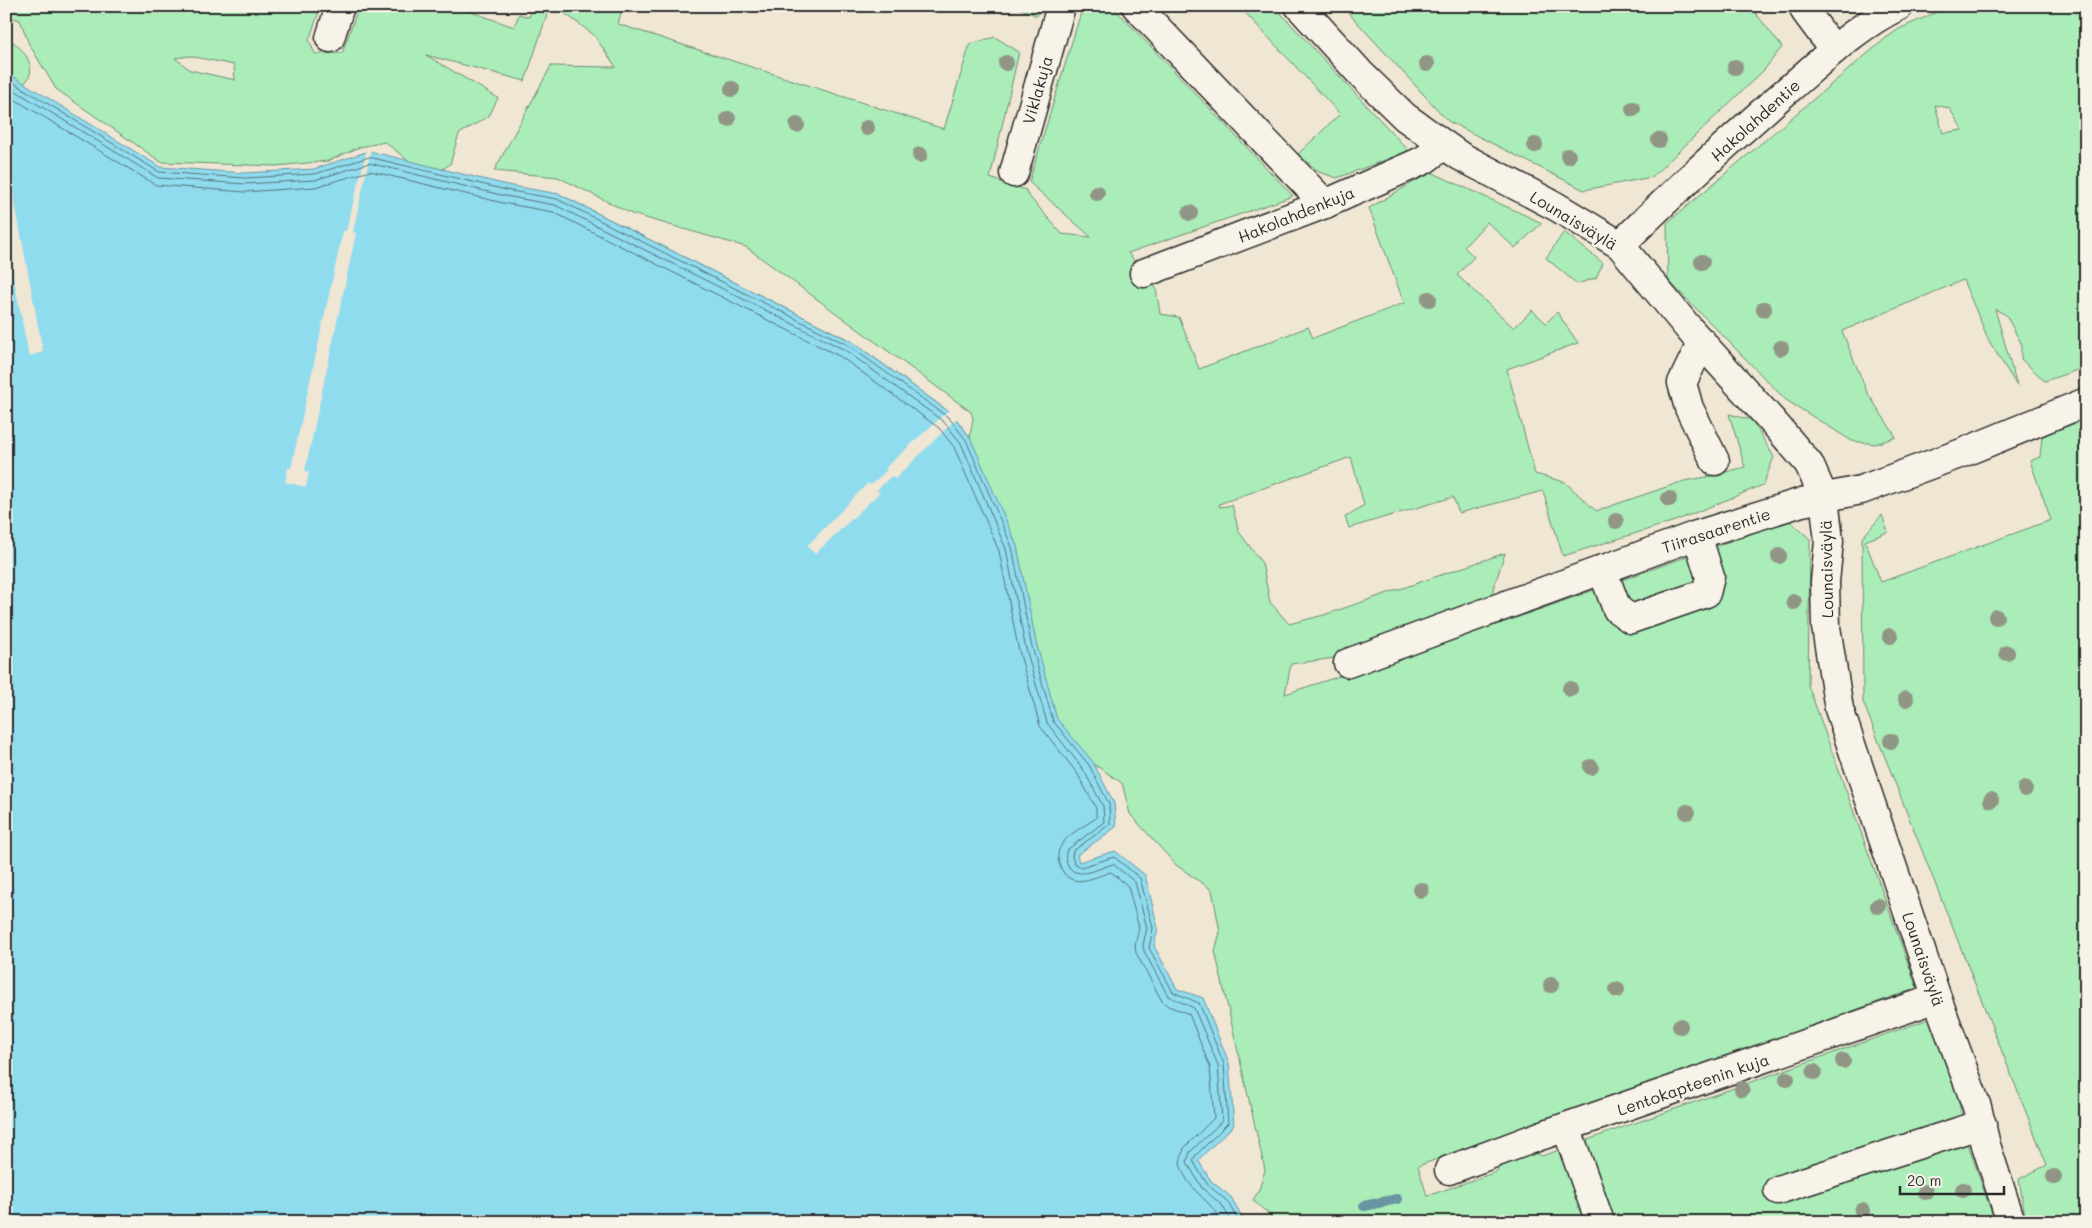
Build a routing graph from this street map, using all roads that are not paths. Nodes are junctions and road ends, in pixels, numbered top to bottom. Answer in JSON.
{"nodes":[{"id":1,"x":340,"y":6,"type":"edge"},
{"id":2,"x":1061,"y":6,"type":"edge"},
{"id":3,"x":1136,"y":6,"type":"edge"},
{"id":4,"x":1299,"y":6,"type":"edge"},
{"id":5,"x":1807,"y":6,"type":"edge"},
{"id":6,"x":1888,"y":9,"type":"edge"},
{"id":7,"x":330,"y":38,"type":"dead end"},
{"id":8,"x":1834,"y":50,"type":"junction"},
{"id":9,"x":1444,"y":146,"type":"junction"},
{"id":10,"x":1014,"y":173,"type":"dead end"},
{"id":11,"x":1325,"y":204,"type":"junction"},
{"id":12,"x":1620,"y":245,"type":"junction"},
{"id":13,"x":1144,"y":273,"type":"dead end"},
{"id":14,"x":1702,"y":342,"type":"junction"},
{"id":15,"x":2086,"y":402,"type":"edge"},
{"id":16,"x":1715,"y":461,"type":"dead end"},
{"id":17,"x":1824,"y":498,"type":"junction"},
{"id":18,"x":1697,"y":535,"type":"junction"},
{"id":19,"x":1602,"y":569,"type":"junction"},
{"id":20,"x":1348,"y":663,"type":"dead end"},
{"id":21,"x":1937,"y":998,"type":"junction"},
{"id":22,"x":1982,"y":1124,"type":"junction"},
{"id":23,"x":1566,"y":1127,"type":"junction"},
{"id":24,"x":1449,"y":1170,"type":"dead end"},
{"id":25,"x":1778,"y":1190,"type":"dead end"},
{"id":26,"x":1600,"y":1222,"type":"edge"},
{"id":27,"x":2011,"y":1222,"type":"edge"}],
"edges":[{"from":1,"to":7,"type":"street"},
{"from":2,"to":10,"type":"street","name":"Viklakuja"},
{"from":3,"to":11,"type":"street"},
{"from":4,"to":9,"type":"street","name":"Lounaisväylä"},
{"from":5,"to":8,"type":"street"},
{"from":6,"to":8,"type":"street","name":"Hakolahdentie"},
{"from":8,"to":12,"type":"street","name":"Hakolahdentie"},
{"from":9,"to":11,"type":"street","name":"Hakolahdenkuja"},
{"from":9,"to":12,"type":"street","name":"Lounaisväylä"},
{"from":11,"to":13,"type":"street","name":"Hakolahdenkuja"},
{"from":12,"to":14,"type":"street","name":"Lounaisväylä"},
{"from":14,"to":16,"type":"street"},
{"from":14,"to":17,"type":"street","name":"Lounaisväylä"},
{"from":15,"to":17,"type":"street","name":"Tiirasaarentie"},
{"from":17,"to":18,"type":"street","name":"Tiirasaarentie"},
{"from":17,"to":21,"type":"street","name":"Lounaisväylä"},
{"from":18,"to":19,"type":"street","name":"Tiirasaarentie"},
{"from":18,"to":19,"type":"street"},
{"from":19,"to":20,"type":"street","name":"Tiirasaarentie"},
{"from":21,"to":22,"type":"street","name":"Lounaisväylä"},
{"from":21,"to":23,"type":"street","name":"Lentokapteenin kuja"},
{"from":22,"to":25,"type":"street"},
{"from":22,"to":27,"type":"street","name":"Lounaisväylä"},
{"from":23,"to":24,"type":"street","name":"Lentokapteenin kuja"},
{"from":23,"to":26,"type":"street"}]}
